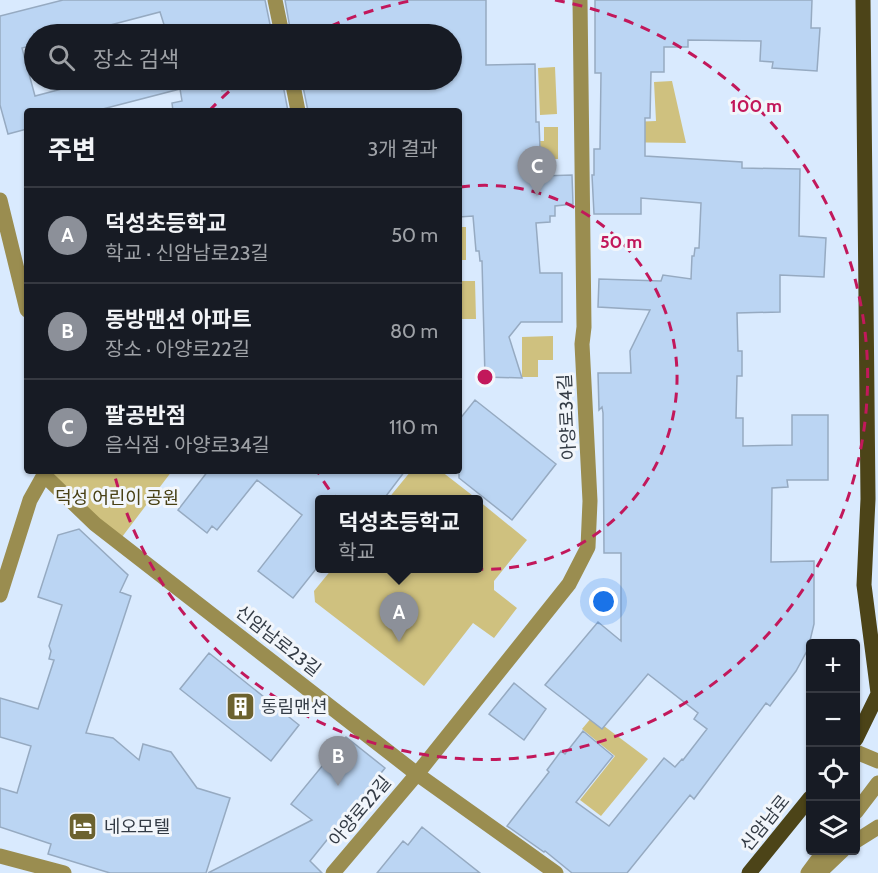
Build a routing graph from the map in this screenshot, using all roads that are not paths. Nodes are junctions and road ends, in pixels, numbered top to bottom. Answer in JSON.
{"nodes":[{"id":1,"x":275,"y":0,"type":"edge"},
{"id":2,"x":580,"y":0,"type":"edge"},
{"id":3,"x":863,"y":0,"type":"edge"},
{"id":4,"x":280,"y":24,"type":"edge"},
{"id":5,"x":294,"y":90,"type":"edge"},
{"id":6,"x":297,"y":108,"type":"edge"},
{"id":7,"x":0,"y":200,"type":"edge"},
{"id":8,"x":24,"y":297,"type":"edge"},
{"id":9,"x":43,"y":474,"type":"edge"},
{"id":10,"x":45,"y":474,"type":"edge"},
{"id":11,"x":0,"y":594,"type":"edge"},
{"id":12,"x":878,"y":694,"type":"edge"},
{"id":13,"x":860,"y":729,"type":"edge"},
{"id":14,"x":860,"y":754,"type":"edge"},
{"id":15,"x":878,"y":760,"type":"edge"},
{"id":16,"x":417,"y":774,"type":"junction"},
{"id":17,"x":878,"y":783,"type":"edge"},
{"id":18,"x":808,"y":801,"type":"edge"},
{"id":19,"x":860,"y":806,"type":"edge"},
{"id":20,"x":878,"y":827,"type":"edge"},
{"id":21,"x":860,"y":838,"type":"edge"},
{"id":22,"x":821,"y":855,"type":"edge"},
{"id":23,"x":838,"y":855,"type":"edge"},
{"id":24,"x":0,"y":856,"type":"edge"},
{"id":25,"x":64,"y":873,"type":"edge"},
{"id":26,"x":333,"y":873,"type":"edge"},
{"id":27,"x":556,"y":873,"type":"edge"},
{"id":28,"x":749,"y":873,"type":"edge"},
{"id":29,"x":808,"y":873,"type":"edge"},
{"id":30,"x":819,"y":873,"type":"edge"}],
"edges":[{"from":1,"to":4,"type":"street"},
{"from":2,"to":16,"type":"street","name":"아양로34길"},
{"from":3,"to":12,"type":"main road"},
{"from":5,"to":6,"type":"street"},
{"from":7,"to":8,"type":"street"},
{"from":9,"to":11,"type":"street"},
{"from":10,"to":16,"type":"street","name":"신암남로23길"},
{"from":12,"to":13,"type":"main road"},
{"from":14,"to":15,"type":"street"},
{"from":16,"to":26,"type":"street","name":"아양로22길"},
{"from":16,"to":27,"type":"street","name":"신암남로23길"},
{"from":17,"to":19,"type":"street"},
{"from":18,"to":28,"type":"main road","name":"신암남로"},
{"from":20,"to":21,"type":"street"},
{"from":22,"to":29,"type":"street"},
{"from":23,"to":30,"type":"street"},
{"from":24,"to":25,"type":"street"}]}
